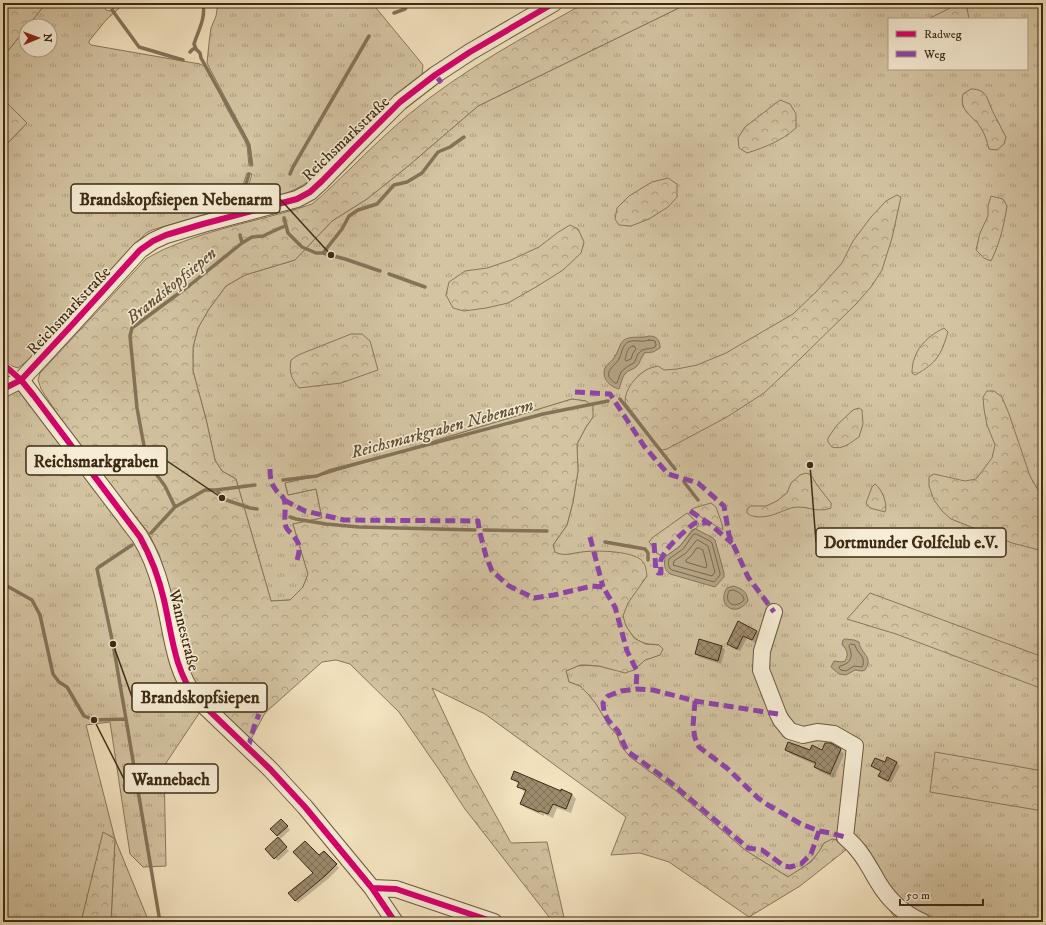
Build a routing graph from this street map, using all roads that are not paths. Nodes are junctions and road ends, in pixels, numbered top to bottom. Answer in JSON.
{"nodes":[{"id":1,"x":554,"y":3,"type":"edge"},
{"id":2,"x":21,"y":380,"type":"junction"},
{"id":3,"x":3,"y":389,"type":"edge"},
{"id":4,"x":774,"y":612,"type":"dead end"},
{"id":5,"x":372,"y":888,"type":"junction"},
{"id":6,"x":395,"y":922,"type":"edge"},
{"id":7,"x":494,"y":922,"type":"edge"},
{"id":8,"x":923,"y":922,"type":"edge"}],
"edges":[{"from":1,"to":2,"type":"street","name":"Reichsmarkstraße"},
{"from":2,"to":3,"type":"street","name":"Reichsmarkstraße"},
{"from":2,"to":5,"type":"street","name":"Wannestraße"},
{"from":4,"to":8,"type":"street"},
{"from":5,"to":6,"type":"street","name":"Wannestraße"},
{"from":5,"to":7,"type":"street"}]}
